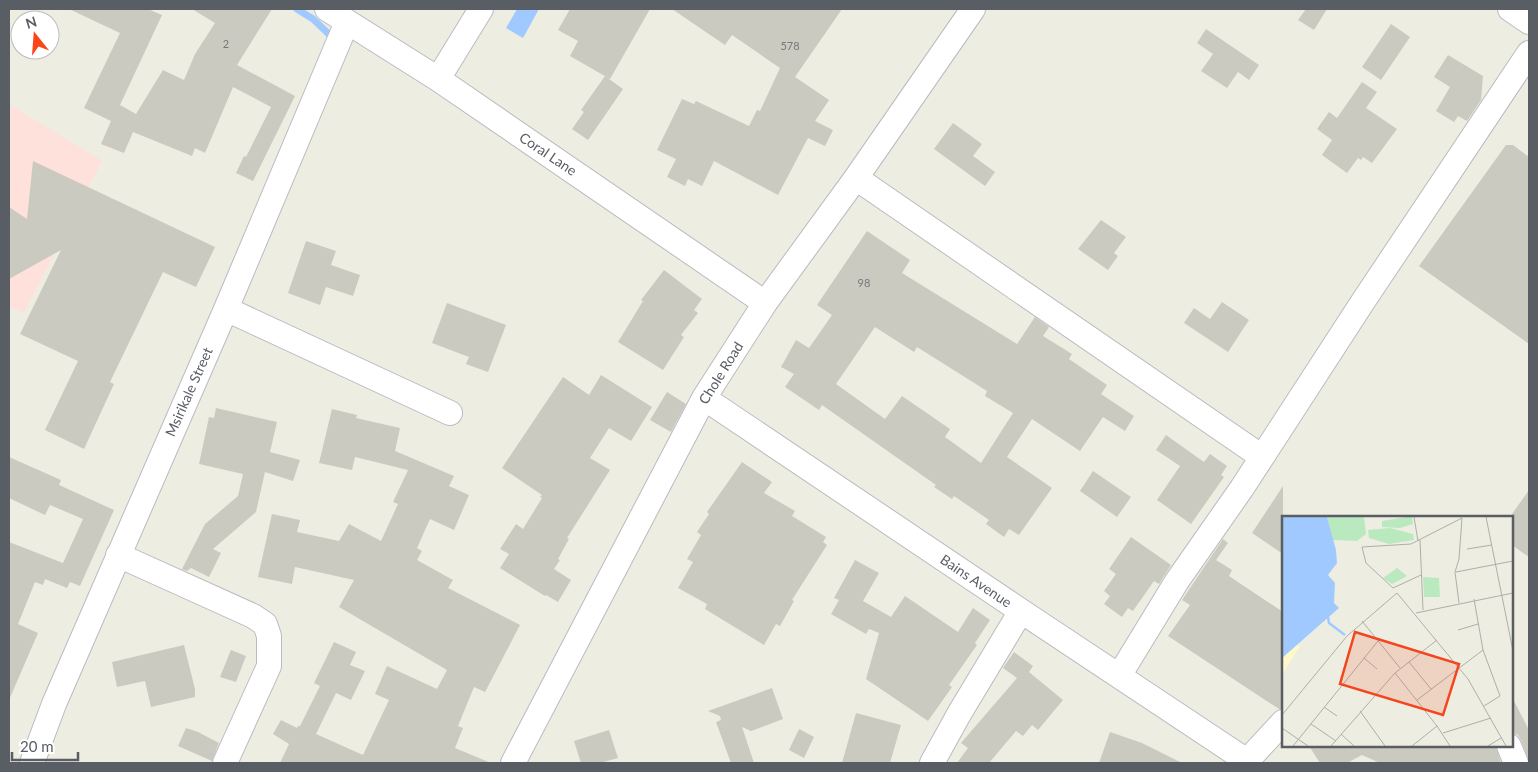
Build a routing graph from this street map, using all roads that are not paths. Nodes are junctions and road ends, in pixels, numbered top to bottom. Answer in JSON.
{"nodes":[{"id":1,"x":327,"y":9,"type":"edge"},
{"id":2,"x":481,"y":9,"type":"edge"},
{"id":3,"x":973,"y":9,"type":"edge"},
{"id":4,"x":1510,"y":9,"type":"edge"},
{"id":5,"x":347,"y":22,"type":"junction"},
{"id":6,"x":1529,"y":22,"type":"edge"},
{"id":7,"x":1529,"y":53,"type":"edge"},
{"id":8,"x":438,"y":78,"type":"junction"},
{"id":9,"x":856,"y":178,"type":"junction"},
{"id":10,"x":765,"y":303,"type":"junction"},
{"id":11,"x":226,"y":309,"type":"junction"},
{"id":12,"x":704,"y":398,"type":"junction"},
{"id":13,"x":450,"y":413,"type":"dead end"},
{"id":14,"x":1262,"y":457,"type":"junction"},
{"id":15,"x":118,"y":555,"type":"junction"},
{"id":16,"x":1020,"y":611,"type":"junction"},
{"id":17,"x":1118,"y":676,"type":"junction"},
{"id":18,"x":1282,"y":723,"type":"edge"},
{"id":19,"x":1509,"y":747,"type":"edge"},
{"id":20,"x":1248,"y":762,"type":"edge"},
{"id":21,"x":32,"y":763,"type":"edge"},
{"id":22,"x":225,"y":763,"type":"edge"},
{"id":23,"x":513,"y":763,"type":"edge"},
{"id":24,"x":932,"y":763,"type":"edge"},
{"id":25,"x":1516,"y":763,"type":"edge"}],
"edges":[{"from":1,"to":5,"type":"street","name":"Coral Lane"},
{"from":2,"to":8,"type":"street"},
{"from":3,"to":9,"type":"street","name":"Chole Road"},
{"from":4,"to":6,"type":"street"},
{"from":5,"to":8,"type":"street","name":"Coral Lane"},
{"from":5,"to":11,"type":"street","name":"Msirikale Street"},
{"from":7,"to":14,"type":"street"},
{"from":8,"to":10,"type":"street","name":"Coral Lane"},
{"from":9,"to":10,"type":"street","name":"Chole Road"},
{"from":9,"to":14,"type":"street"},
{"from":10,"to":12,"type":"street","name":"Chole Road"},
{"from":11,"to":13,"type":"street"},
{"from":11,"to":15,"type":"street","name":"Msirikale Street"},
{"from":12,"to":16,"type":"street","name":"Bains Avenue"},
{"from":12,"to":23,"type":"street","name":"Chole Road"},
{"from":14,"to":17,"type":"street"},
{"from":15,"to":21,"type":"street","name":"Msirikale Street"},
{"from":15,"to":22,"type":"street"},
{"from":16,"to":17,"type":"street","name":"Bains Avenue"},
{"from":16,"to":24,"type":"street"},
{"from":17,"to":20,"type":"street","name":"Bains Avenue"},
{"from":18,"to":20,"type":"street"},
{"from":19,"to":25,"type":"street"}]}
